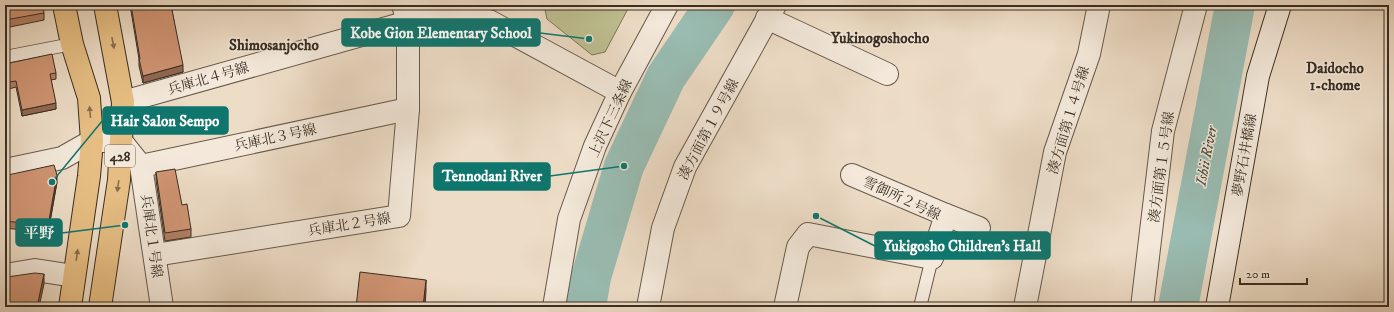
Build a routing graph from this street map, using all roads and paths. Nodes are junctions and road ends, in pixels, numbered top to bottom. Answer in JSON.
{"nodes":[{"id":1,"x":64,"y":5,"type":"edge"},
{"id":2,"x":105,"y":5,"type":"edge"},
{"id":3,"x":667,"y":5,"type":"edge"},
{"id":4,"x":1099,"y":5,"type":"edge"},
{"id":5,"x":1196,"y":5,"type":"edge"},
{"id":6,"x":1280,"y":5,"type":"edge"},
{"id":7,"x":771,"y":12,"type":"edge"},
{"id":8,"x":405,"y":13,"type":"edge"},
{"id":9,"x":72,"y":44,"type":"junction"},
{"id":10,"x":5,"y":58,"type":"edge"},
{"id":11,"x":888,"y":74,"type":"dead end"},
{"id":12,"x":620,"y":92,"type":"junction"},
{"id":13,"x":123,"y":102,"type":"junction"},
{"id":14,"x":408,"y":109,"type":"junction"},
{"id":15,"x":92,"y":140,"type":"junction"},
{"id":16,"x":121,"y":141,"type":"junction"},
{"id":17,"x":141,"y":166,"type":"junction"},
{"id":18,"x":5,"y":170,"type":"edge"},
{"id":19,"x":852,"y":175,"type":"dead end"},
{"id":20,"x":946,"y":215,"type":"junction"},
{"id":21,"x":979,"y":228,"type":"dead end"},
{"id":22,"x":155,"y":255,"type":"junction"},
{"id":23,"x":932,"y":258,"type":"junction"},
{"id":24,"x":5,"y":274,"type":"edge"},
{"id":25,"x":74,"y":276,"type":"junction"},
{"id":26,"x":70,"y":307,"type":"edge"},
{"id":27,"x":100,"y":307,"type":"edge"},
{"id":28,"x":162,"y":307,"type":"edge"},
{"id":29,"x":554,"y":307,"type":"edge"},
{"id":30,"x":648,"y":307,"type":"edge"},
{"id":31,"x":785,"y":307,"type":"edge"},
{"id":32,"x":920,"y":307,"type":"edge"},
{"id":33,"x":1025,"y":307,"type":"edge"},
{"id":34,"x":1142,"y":307,"type":"edge"},
{"id":35,"x":1217,"y":307,"type":"edge"}],
"edges":[{"from":1,"to":9,"type":"highway","number":"428"},
{"from":2,"to":13,"type":"highway","number":"428","one_way":true},
{"from":3,"to":12,"type":"street","name":"上沢下三条線"},
{"from":4,"to":33,"type":"street","name":"湊方面第１４号線"},
{"from":5,"to":34,"type":"street","name":"湊方面第１５号線"},
{"from":6,"to":35,"type":"street","name":"夢野石井橋線"},
{"from":7,"to":11,"type":"street"},
{"from":7,"to":30,"type":"street","name":"湊方面第１９号線"},
{"from":8,"to":12,"type":"street","name":"兵庫北４号線"},
{"from":8,"to":13,"type":"street","name":"兵庫北４号線"},
{"from":8,"to":14,"type":"street","name":"兵庫北２号線"},
{"from":9,"to":10,"type":"lane"},
{"from":15,"to":9,"type":"highway","number":"428","one_way":true},
{"from":12,"to":29,"type":"street","name":"上沢下三条線"},
{"from":13,"to":16,"type":"highway","number":"428"},
{"from":14,"to":17,"type":"street","name":"兵庫北３号線"},
{"from":14,"to":22,"type":"street","name":"兵庫北２号線"},
{"from":15,"to":16,"type":"street"},
{"from":15,"to":18,"type":"street"},
{"from":25,"to":15,"type":"highway","number":"428","one_way":true},
{"from":16,"to":17,"type":"street"},
{"from":16,"to":27,"type":"highway","number":"428","one_way":true},
{"from":17,"to":22,"type":"street","name":"兵庫北１号線"},
{"from":19,"to":20,"type":"street","name":"雪御所２号線"},
{"from":20,"to":21,"type":"street"},
{"from":20,"to":23,"type":"street","name":"雪御所２号線"},
{"from":22,"to":28,"type":"street","name":"兵庫北１号線"},
{"from":23,"to":31,"type":"street"},
{"from":23,"to":32,"type":"lane"},
{"from":24,"to":25,"type":"street"},
{"from":25,"to":26,"type":"highway","number":"428"}]}
